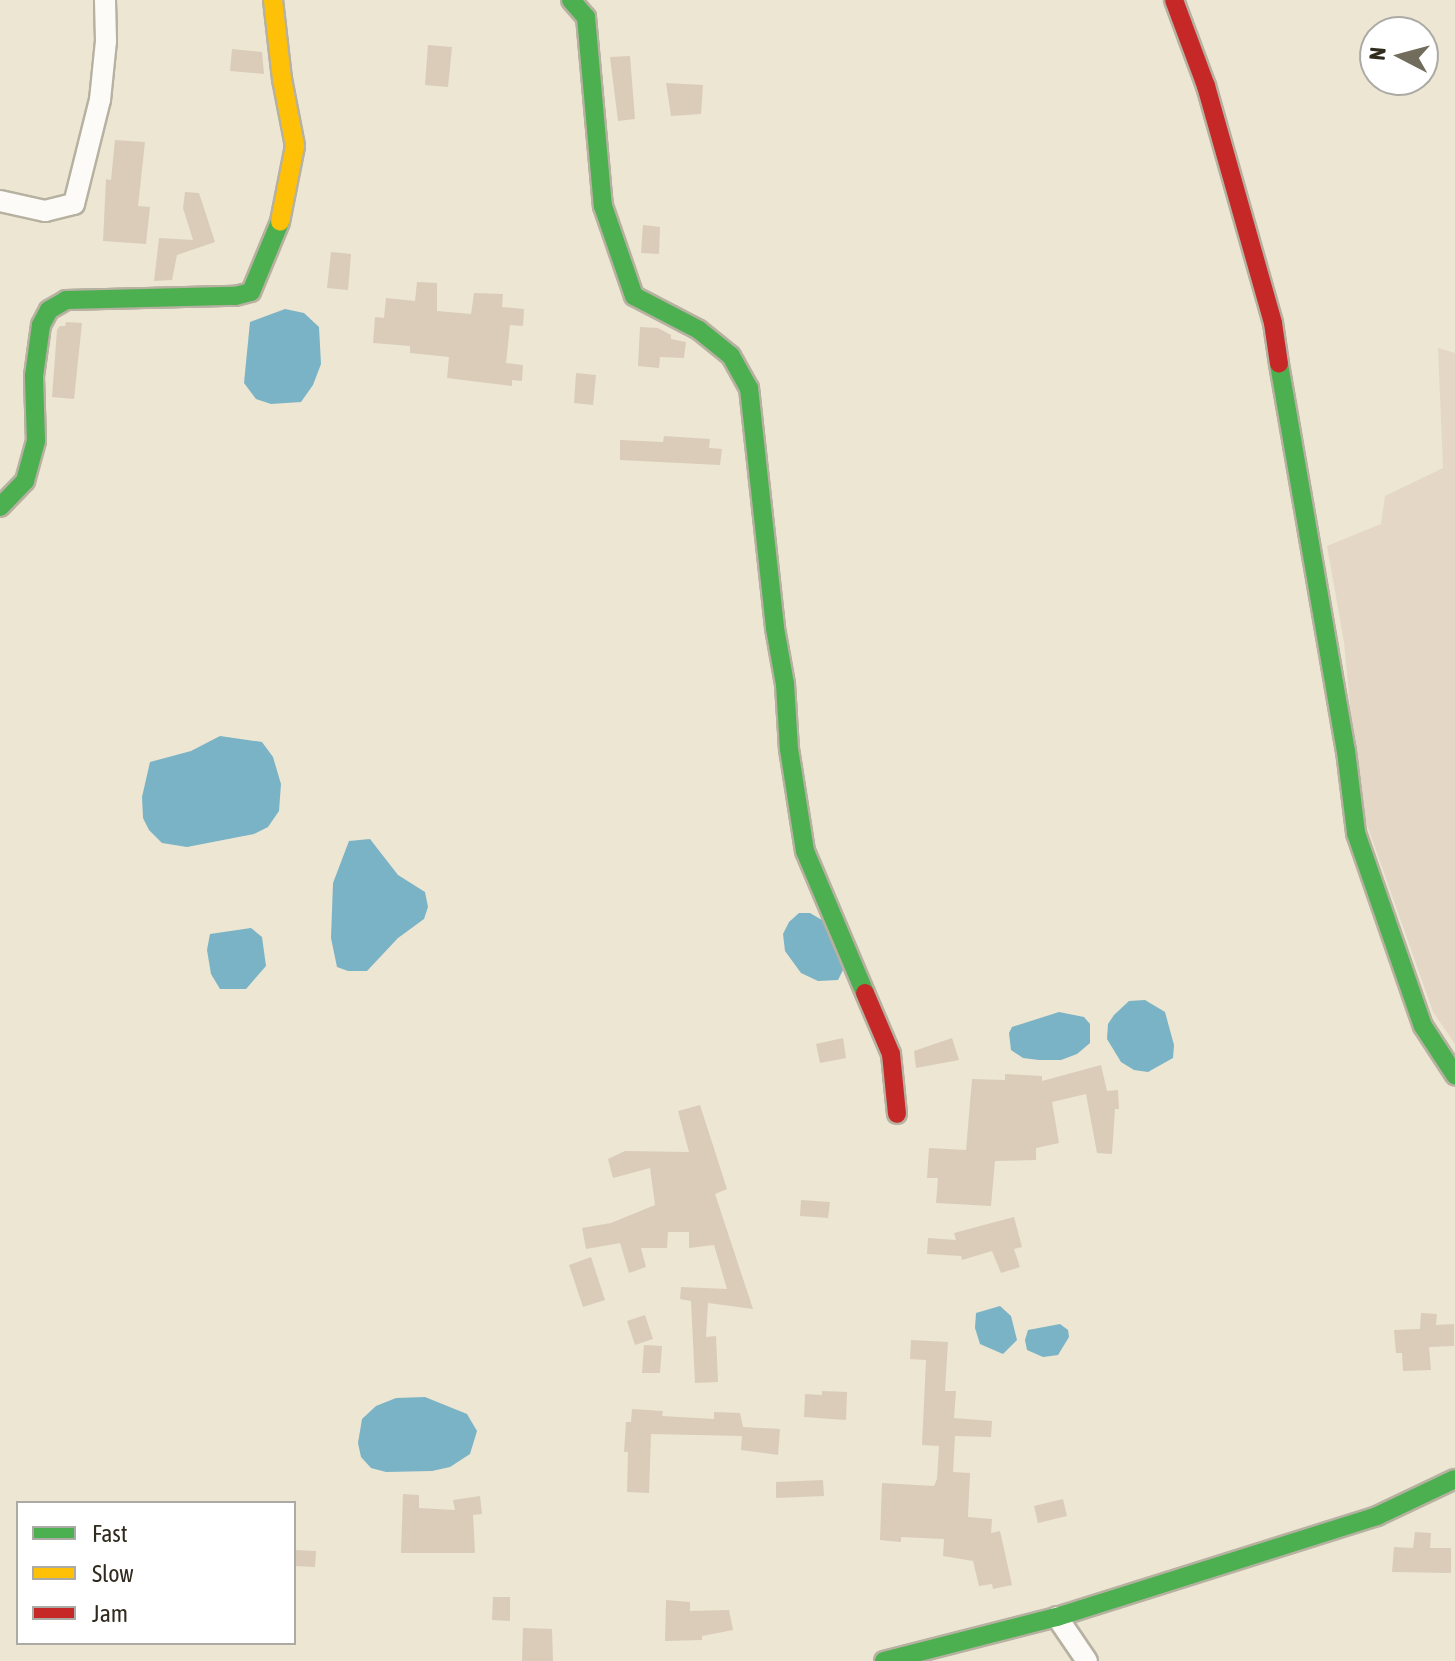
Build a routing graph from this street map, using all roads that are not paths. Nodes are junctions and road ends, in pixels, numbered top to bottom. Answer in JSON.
{"nodes":[{"id":1,"x":105,"y":0,"type":"edge"},
{"id":2,"x":273,"y":0,"type":"edge"},
{"id":3,"x":1174,"y":0,"type":"edge"},
{"id":4,"x":579,"y":2,"type":"edge"},
{"id":5,"x":0,"y":201,"type":"edge"},
{"id":6,"x":0,"y":507,"type":"edge"},
{"id":7,"x":1455,"y":1075,"type":"edge"},
{"id":8,"x":897,"y":1114,"type":"dead end"},
{"id":9,"x":1455,"y":1479,"type":"edge"},
{"id":10,"x":1057,"y":1617,"type":"junction"},
{"id":11,"x":884,"y":1661,"type":"edge"},
{"id":12,"x":1087,"y":1661,"type":"edge"}],
"edges":[{"from":1,"to":5,"type":"street"},
{"from":2,"to":6,"type":"street"},
{"from":3,"to":7,"type":"street"},
{"from":4,"to":8,"type":"street"},
{"from":9,"to":10,"type":"street"},
{"from":10,"to":11,"type":"street"},
{"from":10,"to":12,"type":"street"}]}
